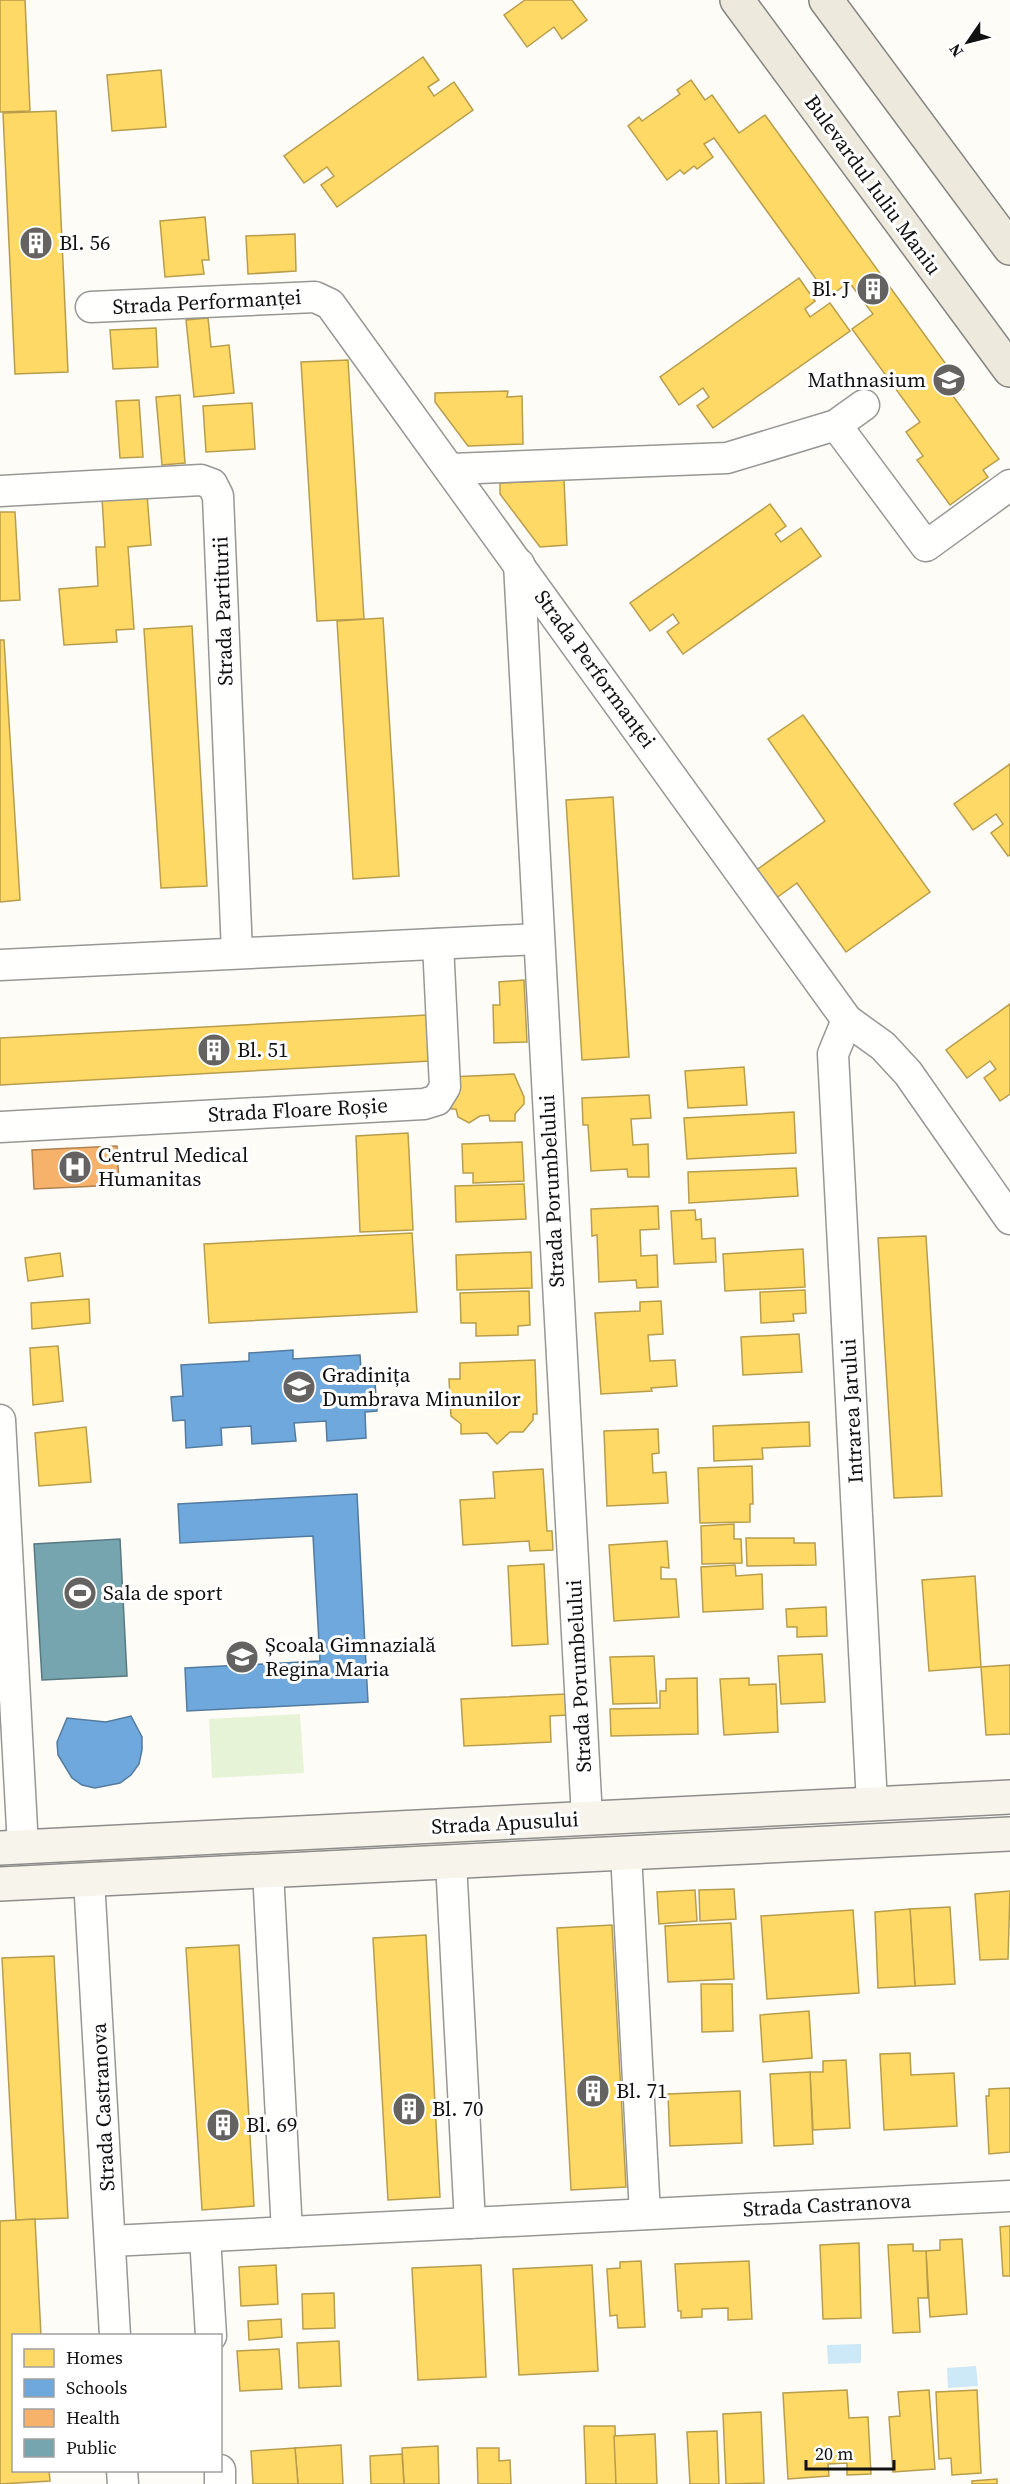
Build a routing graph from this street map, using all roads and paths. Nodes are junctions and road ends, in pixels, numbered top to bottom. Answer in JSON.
{"nodes":[{"id":1,"x":737,"y":0,"type":"edge"},
{"id":2,"x":826,"y":0,"type":"edge"},
{"id":3,"x":1010,"y":248,"type":"edge"},
{"id":4,"x":91,"y":307,"type":"dead end"},
{"id":5,"x":1010,"y":370,"type":"edge"},
{"id":6,"x":864,"y":405,"type":"dead end"},
{"id":7,"x":836,"y":425,"type":"junction"},
{"id":8,"x":451,"y":469,"type":"junction"},
{"id":9,"x":1010,"y":485,"type":"edge"},
{"id":10,"x":0,"y":491,"type":"edge"},
{"id":11,"x":519,"y":564,"type":"junction"},
{"id":12,"x":538,"y":939,"type":"junction"},
{"id":13,"x":438,"y":944,"type":"junction"},
{"id":14,"x":237,"y":953,"type":"junction"},
{"id":15,"x":0,"y":965,"type":"edge"},
{"id":16,"x":847,"y":1020,"type":"junction"},
{"id":17,"x":0,"y":1127,"type":"edge"},
{"id":18,"x":1010,"y":1219,"type":"edge"},
{"id":19,"x":0,"y":1420,"type":"edge"},
{"id":20,"x":1010,"y":1797,"type":"edge"},
{"id":21,"x":872,"y":1804,"type":"junction"},
{"id":22,"x":624,"y":1816,"type":"junction"},
{"id":23,"x":587,"y":1818,"type":"junction"},
{"id":24,"x":449,"y":1826,"type":"junction"},
{"id":25,"x":1010,"y":1834,"type":"edge"},
{"id":26,"x":11,"y":1848,"type":"edge"},
{"id":27,"x":626,"y":1853,"type":"junction"},
{"id":28,"x":450,"y":1862,"type":"junction"},
{"id":29,"x":268,"y":1871,"type":"junction"},
{"id":30,"x":89,"y":1879,"type":"junction"},
{"id":31,"x":0,"y":1884,"type":"edge"},
{"id":32,"x":1010,"y":2196,"type":"edge"},
{"id":33,"x":645,"y":2214,"type":"junction"},
{"id":34,"x":470,"y":2223,"type":"junction"},
{"id":35,"x":287,"y":2232,"type":"junction"},
{"id":36,"x":206,"y":2237,"type":"junction"},
{"id":37,"x":111,"y":2241,"type":"junction"},
{"id":38,"x":116,"y":2334,"type":"edge"},
{"id":39,"x":212,"y":2334,"type":"edge"}],
"edges":[{"from":1,"to":5,"type":"main road","name":"Bulevardul Iuliu Maniu"},
{"from":2,"to":3,"type":"main road"},
{"from":4,"to":8,"type":"street","name":"Strada Performanței"},
{"from":6,"to":7,"type":"street"},
{"from":7,"to":8,"type":"street"},
{"from":7,"to":9,"type":"street"},
{"from":8,"to":11,"type":"street","name":"Strada Performanței"},
{"from":10,"to":14,"type":"street","name":"Strada Partiturii"},
{"from":11,"to":12,"type":"street","name":"Strada Porumbelului"},
{"from":11,"to":16,"type":"street","name":"Strada Performanței"},
{"from":12,"to":13,"type":"street"},
{"from":12,"to":23,"type":"street","name":"Strada Porumbelului"},
{"from":13,"to":14,"type":"street"},
{"from":13,"to":17,"type":"street","name":"Strada Floare Roșie"},
{"from":14,"to":15,"type":"street"},
{"from":16,"to":18,"type":"street","name":"Strada Performanței"},
{"from":16,"to":21,"type":"street","name":"Intrarea Jarului"},
{"from":19,"to":26,"type":"street"},
{"from":20,"to":21,"type":"main road","name":"Strada Apusului"},
{"from":21,"to":22,"type":"main road","name":"Strada Apusului"},
{"from":22,"to":23,"type":"main road","name":"Strada Apusului"},
{"from":22,"to":27,"type":"main road"},
{"from":23,"to":24,"type":"main road","name":"Strada Apusului"},
{"from":24,"to":26,"type":"main road","name":"Strada Apusului"},
{"from":24,"to":28,"type":"main road"},
{"from":25,"to":27,"type":"main road","name":"Strada Apusului"},
{"from":27,"to":28,"type":"main road","name":"Strada Apusului"},
{"from":27,"to":33,"type":"street"},
{"from":28,"to":29,"type":"main road","name":"Strada Apusului"},
{"from":28,"to":34,"type":"street"},
{"from":29,"to":30,"type":"main road","name":"Strada Apusului"},
{"from":29,"to":35,"type":"street"},
{"from":30,"to":31,"type":"main road","name":"Strada Apusului"},
{"from":30,"to":37,"type":"street","name":"Strada Castranova"},
{"from":32,"to":33,"type":"street","name":"Strada Castranova"},
{"from":33,"to":34,"type":"street","name":"Strada Castranova"},
{"from":34,"to":35,"type":"street","name":"Strada Castranova"},
{"from":35,"to":36,"type":"street","name":"Strada Castranova"},
{"from":36,"to":37,"type":"street","name":"Strada Castranova"},
{"from":36,"to":39,"type":"street"},
{"from":37,"to":38,"type":"street","name":"Strada Castranova"}]}
